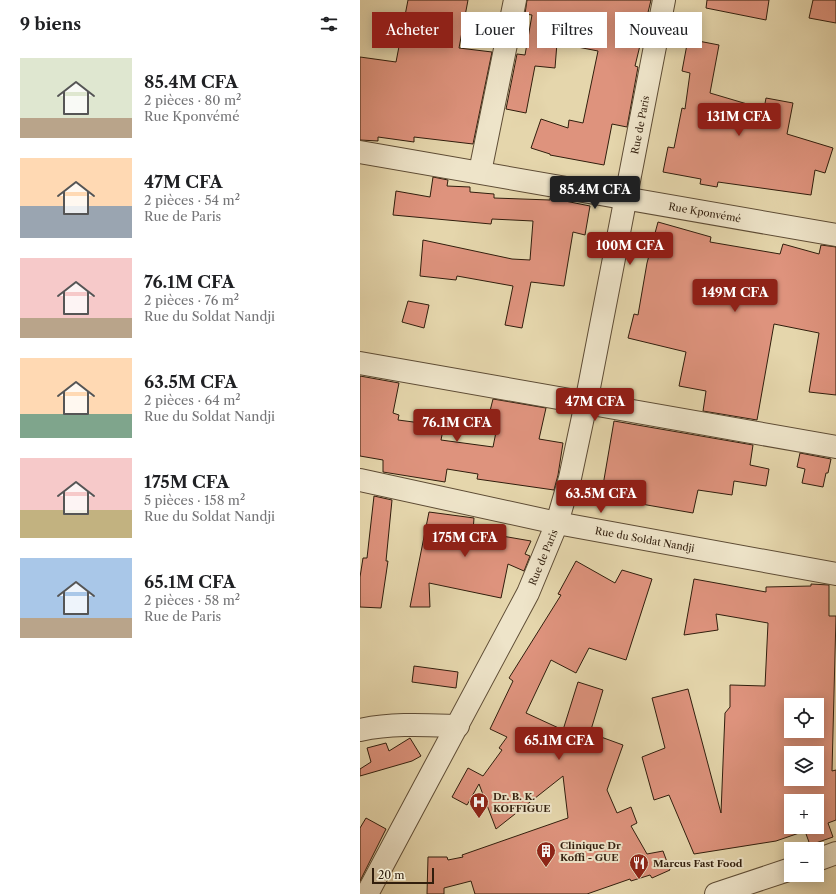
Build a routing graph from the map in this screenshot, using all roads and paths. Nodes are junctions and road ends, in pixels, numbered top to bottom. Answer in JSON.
{"nodes":[{"id":1,"x":515,"y":0,"type":"edge"},
{"id":2,"x":664,"y":0,"type":"edge"},
{"id":3,"x":360,"y":152,"type":"edge"},
{"id":4,"x":480,"y":172,"type":"junction"},
{"id":5,"x":626,"y":198,"type":"junction"},
{"id":6,"x":836,"y":235,"type":"edge"},
{"id":7,"x":360,"y":363,"type":"edge"},
{"id":8,"x":586,"y":403,"type":"junction"},
{"id":9,"x":836,"y":447,"type":"edge"},
{"id":10,"x":360,"y":480,"type":"edge"},
{"id":11,"x":557,"y":523,"type":"junction"},
{"id":12,"x":836,"y":574,"type":"edge"},
{"id":13,"x":458,"y":726,"type":"junction"},
{"id":14,"x":360,"y":730,"type":"edge"},
{"id":15,"x":836,"y":853,"type":"edge"},
{"id":16,"x":824,"y":857,"type":"edge"},
{"id":17,"x":784,"y":872,"type":"edge"},
{"id":18,"x":737,"y":890,"type":"edge"},
{"id":19,"x":367,"y":894,"type":"edge"},
{"id":20,"x":716,"y":894,"type":"edge"}],
"edges":[{"from":1,"to":4,"type":"street"},
{"from":2,"to":5,"type":"street","name":"Rue de Paris"},
{"from":3,"to":4,"type":"street","name":"Rue Kponvémé"},
{"from":4,"to":5,"type":"street","name":"Rue Kponvémé"},
{"from":5,"to":6,"type":"street","name":"Rue Kponvémé"},
{"from":5,"to":8,"type":"street","name":"Rue de Paris"},
{"from":7,"to":8,"type":"street"},
{"from":8,"to":9,"type":"street"},
{"from":8,"to":11,"type":"street","name":"Rue de Paris"},
{"from":10,"to":11,"type":"street","name":"Rue du Soldat Nandji"},
{"from":11,"to":12,"type":"street","name":"Rue du Soldat Nandji"},
{"from":11,"to":13,"type":"street","name":"Rue de Paris"},
{"from":13,"to":14,"type":"street"},
{"from":13,"to":19,"type":"street","name":"Rue de Paris"},
{"from":15,"to":16,"type":"street"},
{"from":17,"to":18,"type":"street"},
{"from":18,"to":20,"type":"street"}]}
